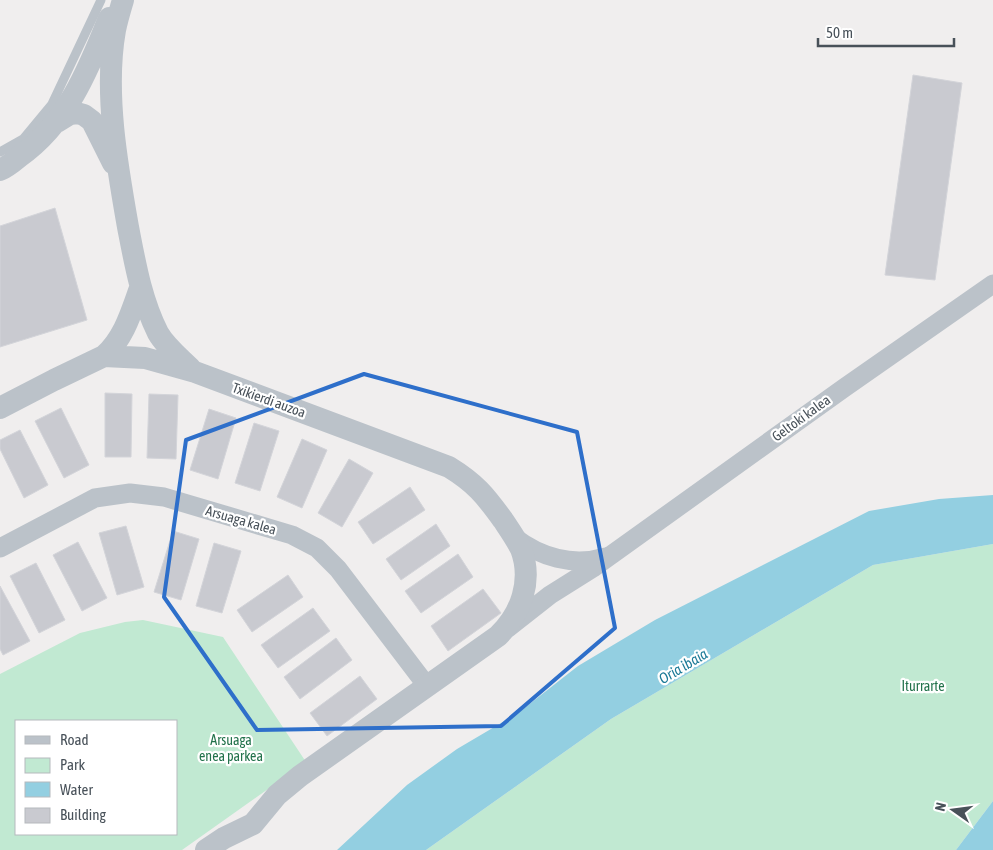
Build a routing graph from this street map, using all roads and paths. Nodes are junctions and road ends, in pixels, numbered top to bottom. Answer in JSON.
{"nodes":[{"id":1,"x":101,"y":0,"type":"edge"},
{"id":2,"x":117,"y":0,"type":"edge"},
{"id":3,"x":123,"y":0,"type":"edge"},
{"id":4,"x":57,"y":122,"type":"junction"},
{"id":5,"x":0,"y":152,"type":"edge"},
{"id":6,"x":0,"y":170,"type":"edge"},
{"id":7,"x":118,"y":172,"type":"junction"},
{"id":8,"x":993,"y":284,"type":"edge"},
{"id":9,"x":140,"y":288,"type":"junction"},
{"id":10,"x":104,"y":356,"type":"junction"},
{"id":11,"x":195,"y":372,"type":"junction"},
{"id":12,"x":0,"y":408,"type":"edge"},
{"id":13,"x":514,"y":536,"type":"junction"},
{"id":14,"x":0,"y":548,"type":"edge"},
{"id":15,"x":611,"y":555,"type":"junction"},
{"id":16,"x":498,"y":636,"type":"junction"},
{"id":17,"x":426,"y":686,"type":"junction"},
{"id":18,"x":206,"y":850,"type":"edge"}],
"edges":[{"from":1,"to":5,"type":"lane"},
{"from":2,"to":4,"type":"street"},
{"from":3,"to":7,"type":"street"},
{"from":4,"to":6,"type":"street"},
{"from":4,"to":7,"type":"street"},
{"from":7,"to":9,"type":"street"},
{"from":8,"to":15,"type":"street","name":"Geltoki kalea"},
{"from":9,"to":10,"type":"street"},
{"from":9,"to":11,"type":"street"},
{"from":10,"to":11,"type":"street","name":"Txikierdi auzoa"},
{"from":10,"to":12,"type":"street","name":"Txikierdi auzoa"},
{"from":11,"to":13,"type":"street","name":"Txikierdi auzoa"},
{"from":13,"to":15,"type":"street","name":"Txikierdi auzoa"},
{"from":13,"to":16,"type":"street","name":"Txikierdi auzoa"},
{"from":14,"to":17,"type":"street","name":"Arsuaga kalea"},
{"from":15,"to":16,"type":"street","name":"Txikierdi auzoa"},
{"from":16,"to":17,"type":"street","name":"Txikierdi auzoa"},
{"from":17,"to":18,"type":"street","name":"Txikierdi auzoa"}]}
